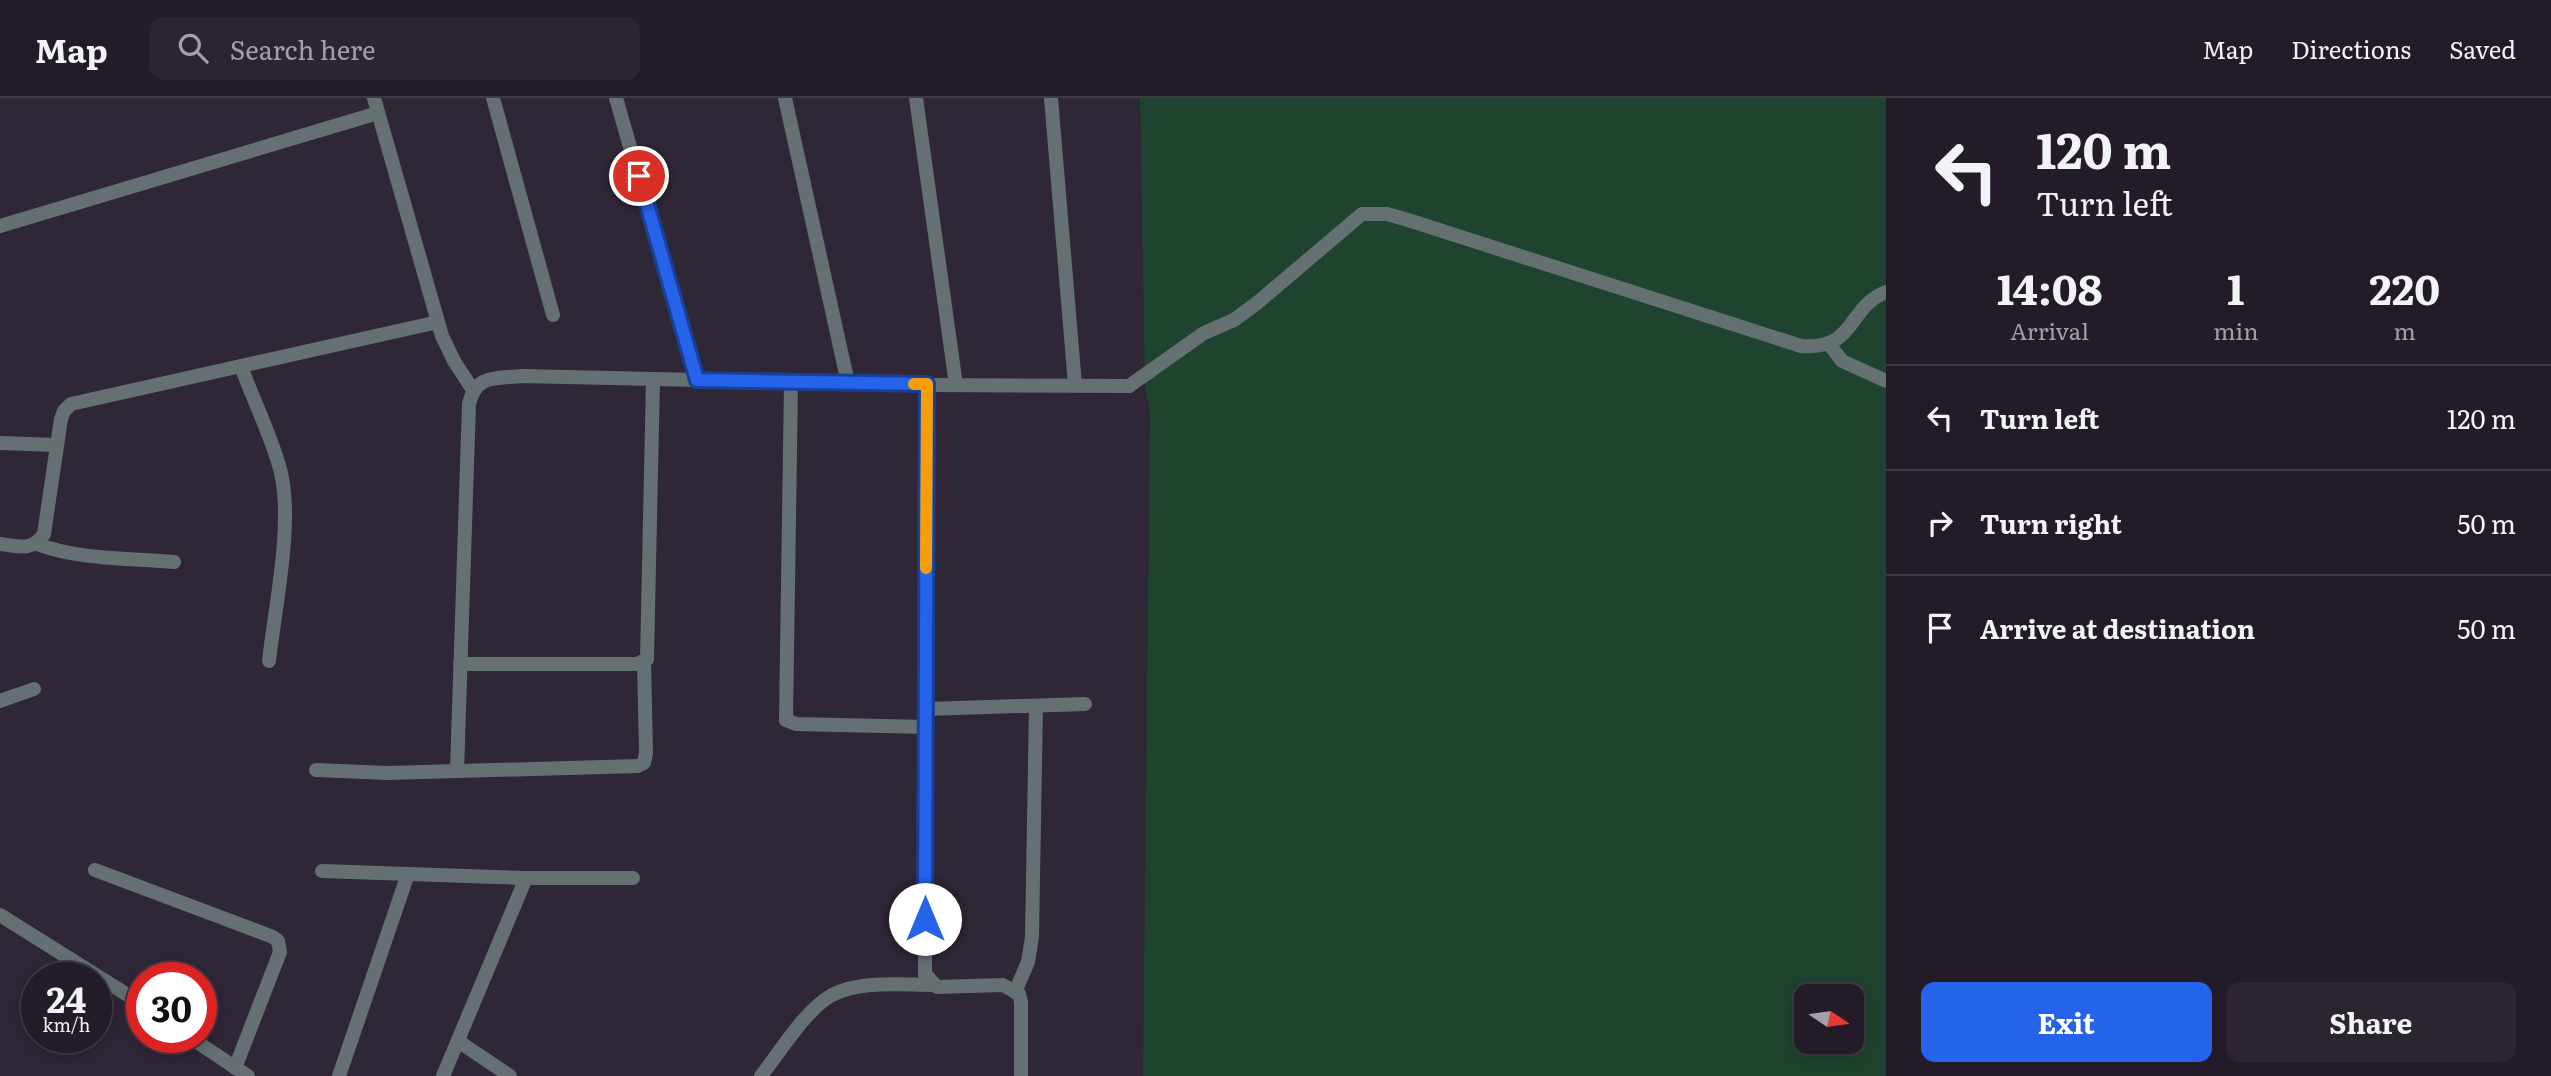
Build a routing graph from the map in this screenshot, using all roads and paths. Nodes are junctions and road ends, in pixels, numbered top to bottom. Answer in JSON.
{"nodes":[{"id":1,"x":374,"y":98,"type":"edge"},
{"id":2,"x":493,"y":98,"type":"edge"},
{"id":3,"x":616,"y":98,"type":"edge"},
{"id":4,"x":785,"y":98,"type":"edge"},
{"id":5,"x":916,"y":98,"type":"edge"},
{"id":6,"x":1051,"y":98,"type":"edge"},
{"id":7,"x":378,"y":113,"type":"junction"},
{"id":8,"x":0,"y":226,"type":"edge"},
{"id":9,"x":1886,"y":292,"type":"edge"},
{"id":10,"x":553,"y":315,"type":"dead end"},
{"id":11,"x":438,"y":322,"type":"junction"},
{"id":12,"x":1829,"y":344,"type":"junction"},
{"id":13,"x":241,"y":366,"type":"junction"},
{"id":14,"x":653,"y":379,"type":"junction"},
{"id":15,"x":697,"y":380,"type":"junction"},
{"id":16,"x":1886,"y":381,"type":"edge"},
{"id":17,"x":791,"y":382,"type":"junction"},
{"id":18,"x":848,"y":383,"type":"junction"},
{"id":19,"x":927,"y":384,"type":"junction"},
{"id":20,"x":956,"y":385,"type":"junction"},
{"id":21,"x":1075,"y":386,"type":"junction"},
{"id":22,"x":473,"y":390,"type":"junction"},
{"id":23,"x":0,"y":443,"type":"edge"},
{"id":24,"x":57,"y":445,"type":"junction"},
{"id":25,"x":0,"y":544,"type":"edge"},
{"id":26,"x":37,"y":544,"type":"junction"},
{"id":27,"x":174,"y":562,"type":"dead end"},
{"id":28,"x":269,"y":661,"type":"dead end"},
{"id":29,"x":644,"y":662,"type":"junction"},
{"id":30,"x":460,"y":664,"type":"junction"},
{"id":31,"x":34,"y":689,"type":"dead end"},
{"id":32,"x":0,"y":701,"type":"edge"},
{"id":33,"x":1085,"y":704,"type":"dead end"},
{"id":34,"x":1036,"y":706,"type":"junction"},
{"id":35,"x":926,"y":709,"type":"junction"},
{"id":36,"x":926,"y":727,"type":"junction"},
{"id":37,"x":316,"y":770,"type":"dead end"},
{"id":38,"x":457,"y":771,"type":"junction"},
{"id":39,"x":95,"y":870,"type":"dead end"},
{"id":40,"x":322,"y":871,"type":"dead end"},
{"id":41,"x":408,"y":874,"type":"junction"},
{"id":42,"x":526,"y":878,"type":"junction"},
{"id":43,"x":633,"y":878,"type":"dead end"},
{"id":44,"x":0,"y":915,"type":"edge"},
{"id":45,"x":933,"y":985,"type":"junction"},
{"id":46,"x":1015,"y":992,"type":"junction"},
{"id":47,"x":126,"y":994,"type":"edge"},
{"id":48,"x":458,"y":1041,"type":"junction"},
{"id":49,"x":212,"y":1053,"type":"edge"},
{"id":50,"x":234,"y":1068,"type":"junction"},
{"id":51,"x":248,"y":1076,"type":"edge"},
{"id":52,"x":338,"y":1076,"type":"edge"},
{"id":53,"x":443,"y":1076,"type":"edge"},
{"id":54,"x":510,"y":1076,"type":"edge"},
{"id":55,"x":761,"y":1076,"type":"edge"},
{"id":56,"x":1021,"y":1076,"type":"edge"}],
"edges":[{"from":1,"to":7,"type":"street"},
{"from":2,"to":10,"type":"street"},
{"from":3,"to":15,"type":"street"},
{"from":4,"to":18,"type":"street"},
{"from":5,"to":20,"type":"street"},
{"from":6,"to":21,"type":"street"},
{"from":7,"to":8,"type":"street"},
{"from":7,"to":11,"type":"street"},
{"from":9,"to":12,"type":"street"},
{"from":11,"to":13,"type":"street"},
{"from":11,"to":22,"type":"street"},
{"from":12,"to":16,"type":"street"},
{"from":12,"to":21,"type":"street"},
{"from":13,"to":24,"type":"street"},
{"from":13,"to":28,"type":"street"},
{"from":14,"to":15,"type":"street"},
{"from":14,"to":22,"type":"street"},
{"from":14,"to":29,"type":"street"},
{"from":15,"to":17,"type":"street"},
{"from":17,"to":18,"type":"street"},
{"from":17,"to":36,"type":"street"},
{"from":18,"to":19,"type":"street"},
{"from":19,"to":20,"type":"street"},
{"from":19,"to":35,"type":"street"},
{"from":20,"to":21,"type":"street"},
{"from":22,"to":30,"type":"street"},
{"from":23,"to":24,"type":"street"},
{"from":24,"to":26,"type":"street"},
{"from":25,"to":26,"type":"street"},
{"from":26,"to":27,"type":"street"},
{"from":29,"to":30,"type":"street"},
{"from":29,"to":38,"type":"street"},
{"from":30,"to":38,"type":"street"},
{"from":31,"to":32,"type":"street"},
{"from":33,"to":34,"type":"street"},
{"from":34,"to":35,"type":"street"},
{"from":34,"to":46,"type":"street"},
{"from":35,"to":36,"type":"street"},
{"from":36,"to":45,"type":"street"},
{"from":37,"to":38,"type":"street"},
{"from":39,"to":50,"type":"street"},
{"from":40,"to":41,"type":"street"},
{"from":41,"to":42,"type":"street"},
{"from":41,"to":52,"type":"street"},
{"from":42,"to":43,"type":"street"},
{"from":42,"to":48,"type":"street"},
{"from":44,"to":47,"type":"street"},
{"from":45,"to":46,"type":"street"},
{"from":45,"to":55,"type":"street"},
{"from":46,"to":56,"type":"street"},
{"from":48,"to":53,"type":"street"},
{"from":48,"to":54,"type":"street"},
{"from":49,"to":50,"type":"street"},
{"from":50,"to":51,"type":"street"}]}
